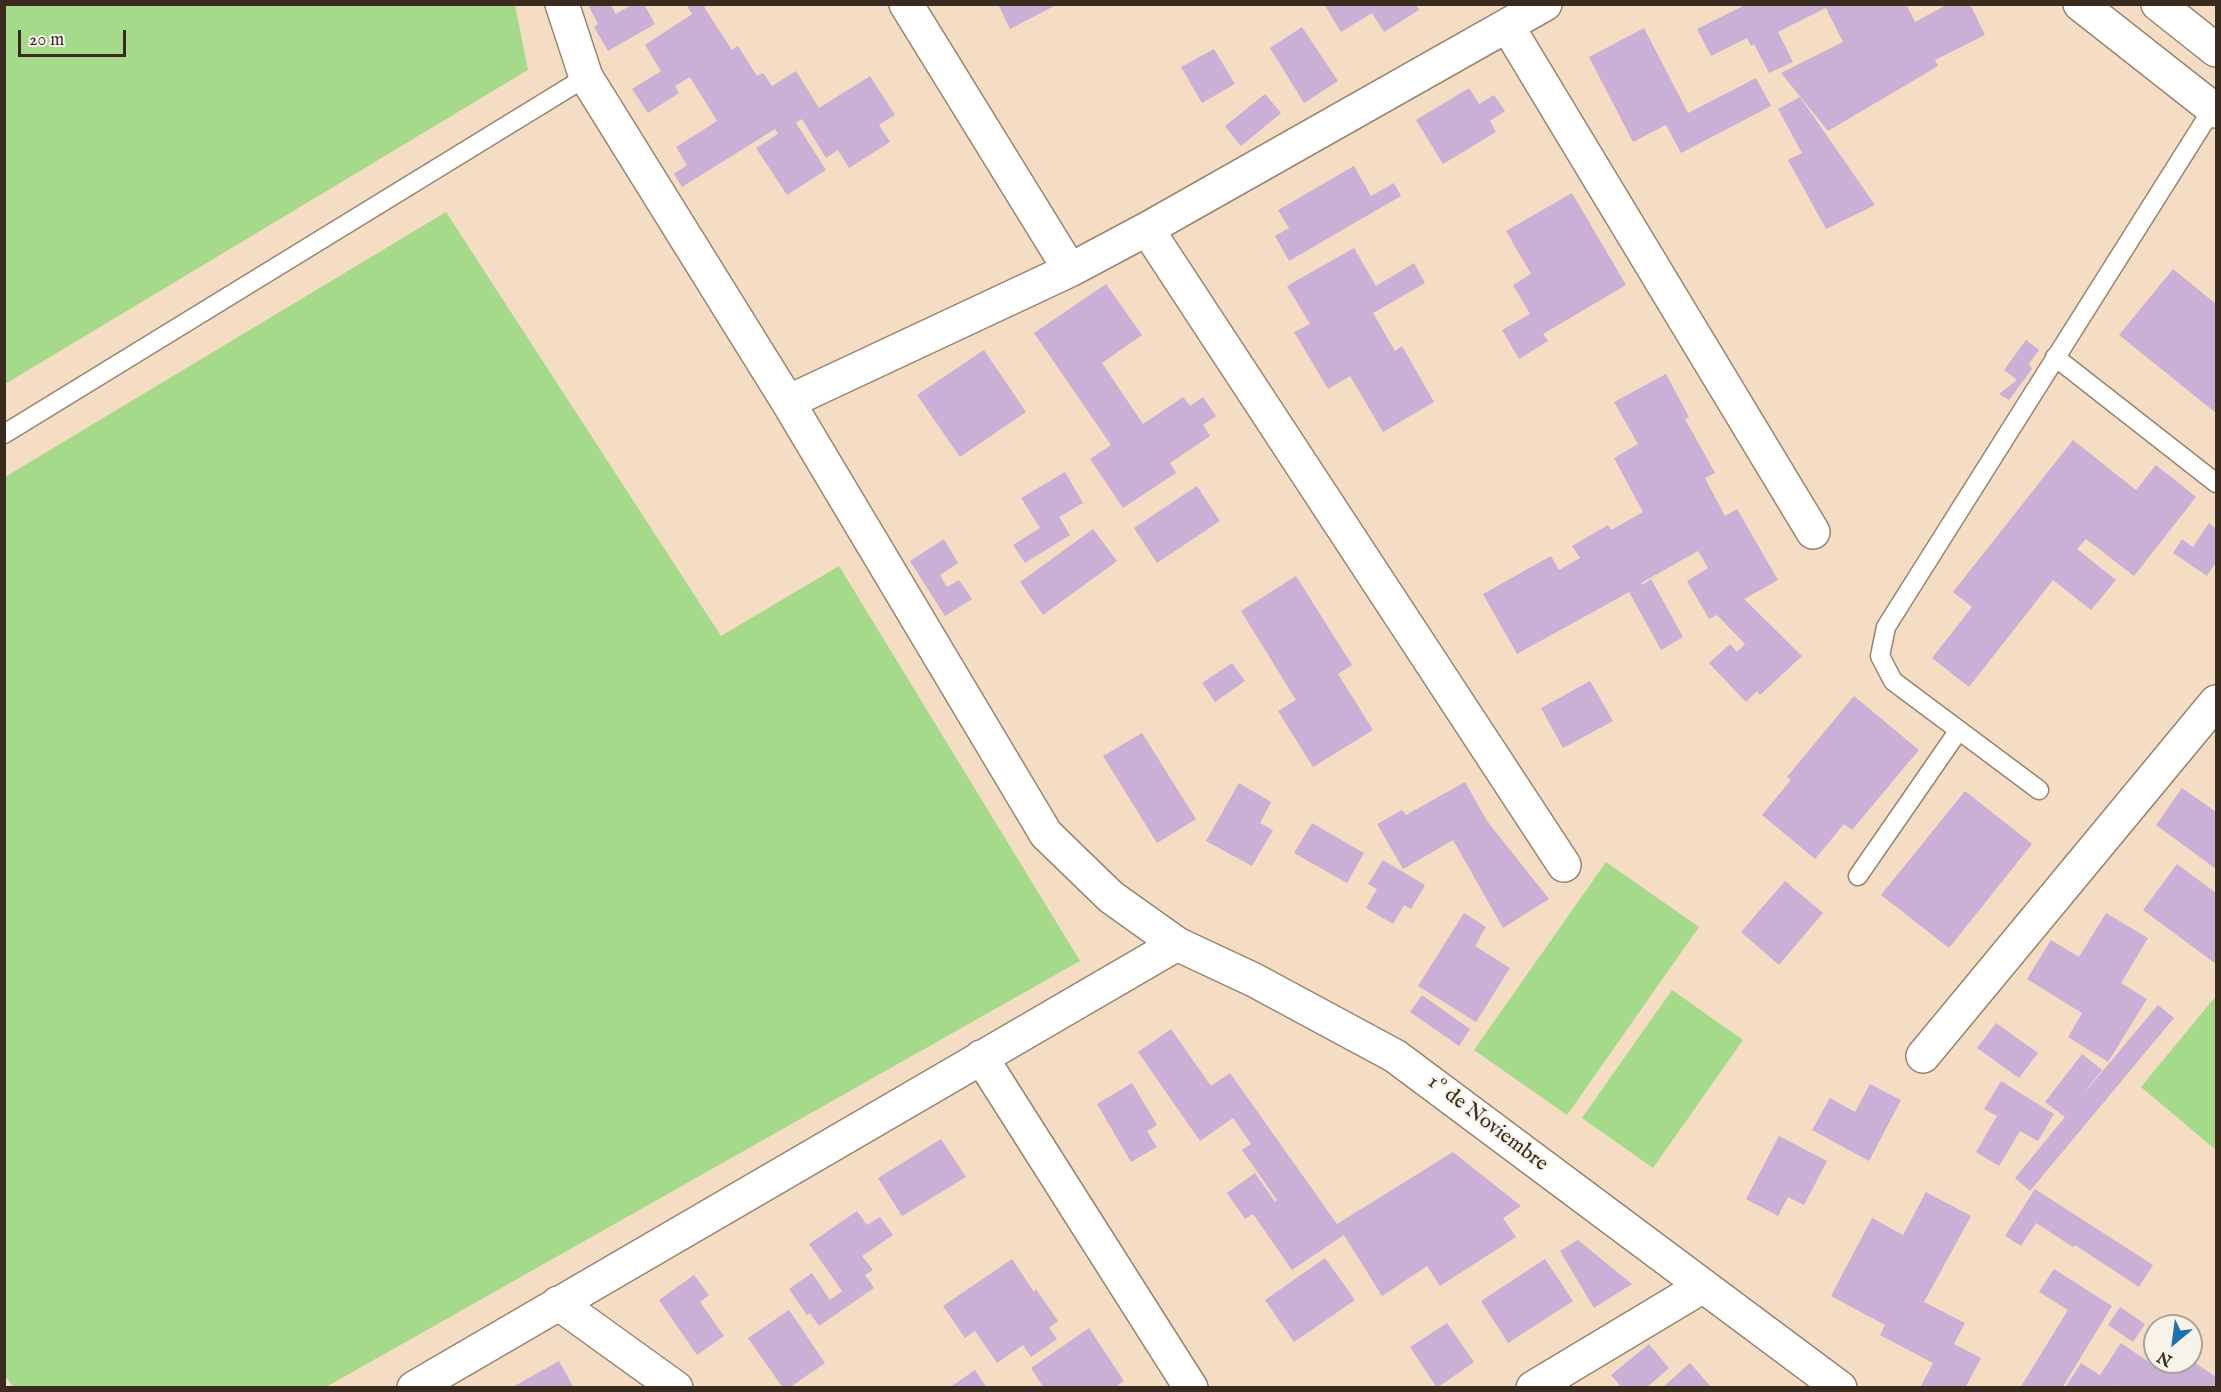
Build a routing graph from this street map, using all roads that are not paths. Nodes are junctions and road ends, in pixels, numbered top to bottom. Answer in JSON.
{"nodes":[{"id":1,"x":562,"y":4,"type":"edge"},
{"id":2,"x":906,"y":4,"type":"edge"},
{"id":3,"x":1545,"y":4,"type":"edge"},
{"id":4,"x":2080,"y":4,"type":"edge"},
{"id":5,"x":2158,"y":4,"type":"edge"},
{"id":6,"x":1508,"y":27,"type":"junction"},
{"id":7,"x":2217,"y":50,"type":"edge"},
{"id":8,"x":586,"y":77,"type":"junction"},
{"id":9,"x":2215,"y":109,"type":"edge"},
{"id":10,"x":1147,"y":229,"type":"junction"},
{"id":11,"x":1070,"y":270,"type":"junction"},
{"id":12,"x":2055,"y":357,"type":"junction"},
{"id":13,"x":788,"y":402,"type":"junction"},
{"id":14,"x":4,"y":434,"type":"edge"},
{"id":15,"x":2217,"y":483,"type":"edge"},
{"id":16,"x":1813,"y":532,"type":"dead end"},
{"id":17,"x":2217,"y":702,"type":"edge"},
{"id":18,"x":1959,"y":730,"type":"junction"},
{"id":19,"x":2039,"y":790,"type":"dead end"},
{"id":20,"x":1564,"y":865,"type":"dead end"},
{"id":21,"x":1858,"y":876,"type":"dead end"},
{"id":22,"x":1177,"y":944,"type":"junction"},
{"id":23,"x":1923,"y":1056,"type":"dead end"},
{"id":24,"x":981,"y":1057,"type":"junction"},
{"id":25,"x":1703,"y":1286,"type":"junction"},
{"id":26,"x":558,"y":1303,"type":"junction"},
{"id":27,"x":414,"y":1388,"type":"edge"},
{"id":28,"x":676,"y":1388,"type":"edge"},
{"id":29,"x":1191,"y":1388,"type":"edge"},
{"id":30,"x":1533,"y":1388,"type":"edge"},
{"id":31,"x":1840,"y":1388,"type":"edge"}],
"edges":[{"from":1,"to":8,"type":"main road","name":"1º de Noviembre"},
{"from":2,"to":11,"type":"main road"},
{"from":3,"to":6,"type":"main road"},
{"from":4,"to":9,"type":"main road"},
{"from":5,"to":7,"type":"main road"},
{"from":6,"to":10,"type":"main road"},
{"from":6,"to":16,"type":"main road"},
{"from":8,"to":13,"type":"main road","name":"1º de Noviembre"},
{"from":8,"to":14,"type":"lane"},
{"from":9,"to":12,"type":"lane"},
{"from":10,"to":11,"type":"main road"},
{"from":10,"to":20,"type":"main road"},
{"from":11,"to":13,"type":"main road"},
{"from":12,"to":15,"type":"lane"},
{"from":12,"to":18,"type":"lane"},
{"from":13,"to":22,"type":"main road","name":"1º de Noviembre"},
{"from":17,"to":23,"type":"main road"},
{"from":18,"to":19,"type":"lane"},
{"from":18,"to":21,"type":"lane"},
{"from":22,"to":24,"type":"main road"},
{"from":22,"to":25,"type":"main road","name":"1º de Noviembre"},
{"from":24,"to":26,"type":"main road"},
{"from":24,"to":29,"type":"main road"},
{"from":25,"to":30,"type":"main road"},
{"from":25,"to":31,"type":"main road","name":"1º de Noviembre"},
{"from":26,"to":27,"type":"main road"},
{"from":26,"to":28,"type":"main road"}]}
